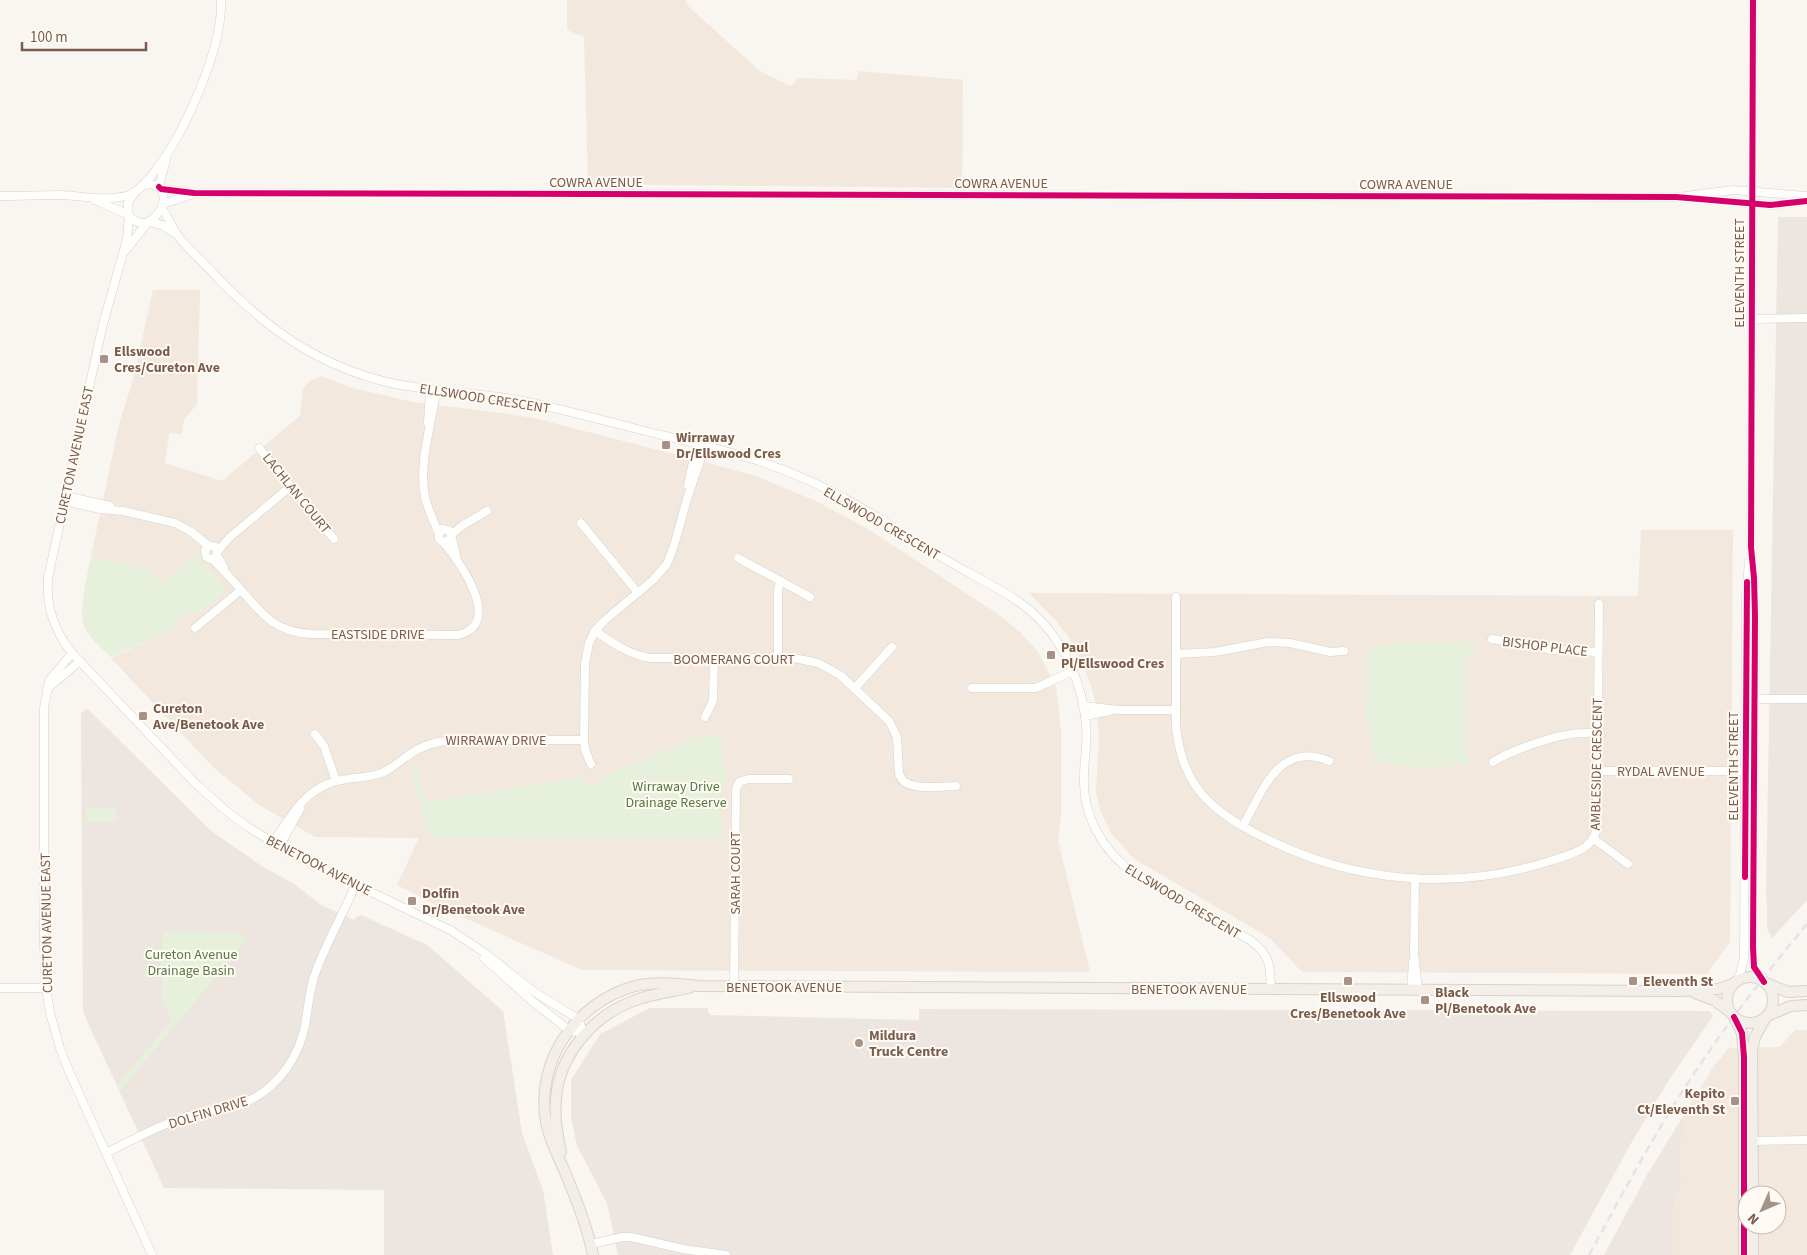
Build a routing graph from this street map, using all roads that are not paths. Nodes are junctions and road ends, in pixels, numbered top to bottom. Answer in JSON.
{"nodes":[{"id":1,"x":221,"y":0,"type":"edge"},
{"id":2,"x":1752,"y":0,"type":"edge"},
{"id":3,"x":167,"y":156,"type":"junction"},
{"id":4,"x":160,"y":188,"type":"junction"},
{"id":5,"x":138,"y":190,"type":"junction"},
{"id":6,"x":1752,"y":191,"type":"junction"},
{"id":7,"x":194,"y":193,"type":"junction"},
{"id":8,"x":0,"y":196,"type":"edge"},
{"id":9,"x":1807,"y":196,"type":"edge"},
{"id":10,"x":1676,"y":197,"type":"junction"},
{"id":11,"x":91,"y":198,"type":"junction"},
{"id":12,"x":1807,"y":201,"type":"edge"},
{"id":13,"x":1752,"y":204,"type":"junction"},
{"id":14,"x":162,"y":206,"type":"junction"},
{"id":15,"x":129,"y":215,"type":"junction"},
{"id":16,"x":148,"y":222,"type":"junction"},
{"id":17,"x":177,"y":234,"type":"junction"},
{"id":18,"x":123,"y":254,"type":"junction"},
{"id":19,"x":1807,"y":318,"type":"edge"},
{"id":20,"x":1751,"y":319,"type":"junction"},
{"id":21,"x":433,"y":389,"type":"junction"},
{"id":22,"x":701,"y":445,"type":"junction"},
{"id":23,"x":259,"y":448,"type":"dead end"},
{"id":24,"x":291,"y":486,"type":"junction"},
{"id":25,"x":64,"y":499,"type":"junction"},
{"id":26,"x":488,"y":511,"type":"dead end"},
{"id":27,"x":581,"y":523,"type":"dead end"},
{"id":28,"x":446,"y":535,"type":"junction"},
{"id":29,"x":334,"y":539,"type":"dead end"},
{"id":30,"x":1751,"y":547,"type":"junction"},
{"id":31,"x":212,"y":551,"type":"junction"},
{"id":32,"x":738,"y":558,"type":"dead end"},
{"id":33,"x":780,"y":581,"type":"junction"},
{"id":34,"x":241,"y":590,"type":"junction"},
{"id":35,"x":638,"y":593,"type":"junction"},
{"id":36,"x":810,"y":597,"type":"dead end"},
{"id":37,"x":1176,"y":597,"type":"dead end"},
{"id":38,"x":1599,"y":604,"type":"dead end"},
{"id":39,"x":195,"y":628,"type":"dead end"},
{"id":40,"x":595,"y":631,"type":"junction"},
{"id":41,"x":1492,"y":638,"type":"dead end"},
{"id":42,"x":892,"y":647,"type":"dead end"},
{"id":43,"x":1344,"y":650,"type":"dead end"},
{"id":44,"x":1598,"y":652,"type":"junction"},
{"id":45,"x":72,"y":653,"type":"junction"},
{"id":46,"x":1176,"y":654,"type":"junction"},
{"id":47,"x":714,"y":658,"type":"junction"},
{"id":48,"x":778,"y":658,"type":"junction"},
{"id":49,"x":80,"y":661,"type":"junction"},
{"id":50,"x":1073,"y":672,"type":"junction"},
{"id":51,"x":855,"y":688,"type":"junction"},
{"id":52,"x":972,"y":688,"type":"dead end"},
{"id":53,"x":47,"y":690,"type":"junction"},
{"id":54,"x":1745,"y":698,"type":"junction"},
{"id":55,"x":1754,"y":698,"type":"junction"},
{"id":56,"x":1807,"y":699,"type":"edge"},
{"id":57,"x":1083,"y":706,"type":"junction"},
{"id":58,"x":1119,"y":710,"type":"junction"},
{"id":59,"x":1176,"y":710,"type":"junction"},
{"id":60,"x":1085,"y":716,"type":"junction"},
{"id":61,"x":705,"y":718,"type":"dead end"},
{"id":62,"x":1598,"y":732,"type":"junction"},
{"id":63,"x":315,"y":734,"type":"dead end"},
{"id":64,"x":584,"y":740,"type":"junction"},
{"id":65,"x":1329,"y":761,"type":"dead end"},
{"id":66,"x":1493,"y":762,"type":"dead end"},
{"id":67,"x":591,"y":764,"type":"dead end"},
{"id":68,"x":1598,"y":770,"type":"junction"},
{"id":69,"x":1745,"y":771,"type":"junction"},
{"id":70,"x":1754,"y":771,"type":"junction"},
{"id":71,"x":789,"y":779,"type":"dead end"},
{"id":72,"x":336,"y":781,"type":"junction"},
{"id":73,"x":956,"y":786,"type":"dead end"},
{"id":74,"x":1243,"y":826,"type":"junction"},
{"id":75,"x":1594,"y":838,"type":"junction"},
{"id":76,"x":276,"y":845,"type":"junction"},
{"id":77,"x":1628,"y":864,"type":"dead end"},
{"id":78,"x":1414,"y":878,"type":"junction"},
{"id":79,"x":356,"y":884,"type":"junction"},
{"id":80,"x":466,"y":941,"type":"junction"},
{"id":81,"x":1764,"y":982,"type":"junction"},
{"id":82,"x":1734,"y":983,"type":"junction"},
{"id":83,"x":700,"y":986,"type":"junction"},
{"id":84,"x":734,"y":986,"type":"junction"},
{"id":85,"x":0,"y":988,"type":"edge"},
{"id":86,"x":46,"y":988,"type":"junction"},
{"id":87,"x":1271,"y":990,"type":"junction"},
{"id":88,"x":1414,"y":990,"type":"junction"},
{"id":89,"x":1679,"y":991,"type":"junction"},
{"id":90,"x":1807,"y":991,"type":"edge"},
{"id":91,"x":1807,"y":1005,"type":"edge"},
{"id":92,"x":1733,"y":1016,"type":"junction"},
{"id":93,"x":1766,"y":1016,"type":"junction"},
{"id":94,"x":578,"y":1019,"type":"junction"},
{"id":95,"x":569,"y":1030,"type":"junction"},
{"id":96,"x":584,"y":1034,"type":"junction"},
{"id":97,"x":1748,"y":1140,"type":"junction"},
{"id":98,"x":1807,"y":1140,"type":"edge"},
{"id":99,"x":106,"y":1152,"type":"junction"},
{"id":100,"x":565,"y":1170,"type":"junction"},
{"id":101,"x":1752,"y":1185,"type":"edge"},
{"id":102,"x":1753,"y":1235,"type":"edge"},
{"id":103,"x":592,"y":1250,"type":"edge"},
{"id":104,"x":152,"y":1255,"type":"edge"},
{"id":105,"x":726,"y":1255,"type":"edge"},
{"id":106,"x":1744,"y":1255,"type":"edge"},
{"id":107,"x":1753,"y":1255,"type":"edge"}],
"edges":[{"from":1,"to":3,"type":"street"},
{"from":2,"to":6,"type":"street","name":"ELEVENTH STREET"},
{"from":3,"to":4,"type":"street"},
{"from":3,"to":5,"type":"street"},
{"from":4,"to":5,"type":"street"},
{"from":4,"to":7,"type":"street"},
{"from":4,"to":14,"type":"street"},
{"from":5,"to":11,"type":"street"},
{"from":5,"to":15,"type":"street"},
{"from":6,"to":9,"type":"street","name":"COWRA AVENUE"},
{"from":6,"to":10,"type":"street","name":"COWRA AVENUE"},
{"from":6,"to":13,"type":"street","name":"ELEVENTH STREET"},
{"from":7,"to":10,"type":"street","name":"COWRA AVENUE"},
{"from":7,"to":14,"type":"street"},
{"from":8,"to":11,"type":"street"},
{"from":10,"to":13,"type":"street","name":"COWRA AVENUE"},
{"from":11,"to":15,"type":"street"},
{"from":12,"to":13,"type":"street","name":"COWRA AVENUE"},
{"from":13,"to":20,"type":"street","name":"ELEVENTH STREET"},
{"from":14,"to":16,"type":"street"},
{"from":14,"to":17,"type":"street","name":"ELLSWOOD CRESCENT"},
{"from":15,"to":16,"type":"street"},
{"from":15,"to":18,"type":"street","name":"CURETON AVENUE EAST"},
{"from":16,"to":17,"type":"street","name":"ELLSWOOD CRESCENT"},
{"from":16,"to":18,"type":"street"},
{"from":17,"to":21,"type":"street","name":"ELLSWOOD CRESCENT"},
{"from":18,"to":25,"type":"street","name":"CURETON AVENUE EAST"},
{"from":19,"to":20,"type":"street"},
{"from":20,"to":30,"type":"street","name":"ELEVENTH STREET"},
{"from":21,"to":22,"type":"street","name":"ELLSWOOD CRESCENT"},
{"from":21,"to":28,"type":"street","name":"EASTSIDE DRIVE"},
{"from":22,"to":35,"type":"street"},
{"from":22,"to":50,"type":"street","name":"ELLSWOOD CRESCENT"},
{"from":23,"to":24,"type":"street","name":"LACHLAN COURT"},
{"from":24,"to":29,"type":"street","name":"LACHLAN COURT"},
{"from":24,"to":31,"type":"street"},
{"from":25,"to":31,"type":"street","name":"EASTSIDE DRIVE"},
{"from":25,"to":45,"type":"street","name":"CURETON AVENUE EAST"},
{"from":26,"to":28,"type":"street"},
{"from":27,"to":35,"type":"street"},
{"from":28,"to":34,"type":"street","name":"EASTSIDE DRIVE"},
{"from":30,"to":54,"type":"street","name":"ELEVENTH STREET"},
{"from":30,"to":55,"type":"street","name":"ELEVENTH STREET"},
{"from":31,"to":34,"type":"street","name":"EASTSIDE DRIVE"},
{"from":32,"to":33,"type":"street"},
{"from":33,"to":36,"type":"street"},
{"from":33,"to":48,"type":"street"},
{"from":34,"to":39,"type":"street"},
{"from":35,"to":40,"type":"street"},
{"from":37,"to":46,"type":"street","name":"AMBLESIDE CRESCENT"},
{"from":38,"to":44,"type":"street","name":"AMBLESIDE CRESCENT"},
{"from":40,"to":47,"type":"street","name":"BOOMERANG COURT"},
{"from":40,"to":64,"type":"street"},
{"from":41,"to":44,"type":"street","name":"BISHOP PLACE"},
{"from":42,"to":51,"type":"street"},
{"from":43,"to":46,"type":"street"},
{"from":44,"to":62,"type":"street","name":"AMBLESIDE CRESCENT"},
{"from":45,"to":49,"type":"street","name":"CURETON AVENUE EAST"},
{"from":45,"to":53,"type":"street","name":"CURETON AVENUE EAST"},
{"from":46,"to":59,"type":"street","name":"AMBLESIDE CRESCENT"},
{"from":47,"to":48,"type":"street","name":"BOOMERANG COURT"},
{"from":47,"to":61,"type":"street"},
{"from":48,"to":51,"type":"street","name":"BOOMERANG COURT"},
{"from":49,"to":53,"type":"street"},
{"from":49,"to":76,"type":"street","name":"BENETOOK AVENUE"},
{"from":50,"to":52,"type":"street"},
{"from":50,"to":57,"type":"street","name":"ELLSWOOD CRESCENT"},
{"from":51,"to":73,"type":"street","name":"BOOMERANG COURT"},
{"from":53,"to":86,"type":"street","name":"CURETON AVENUE EAST"},
{"from":54,"to":55,"type":"street"},
{"from":54,"to":69,"type":"street","name":"ELEVENTH STREET"},
{"from":55,"to":56,"type":"street"},
{"from":55,"to":70,"type":"street","name":"ELEVENTH STREET"},
{"from":57,"to":58,"type":"street"},
{"from":57,"to":60,"type":"street","name":"ELLSWOOD CRESCENT"},
{"from":58,"to":59,"type":"street"},
{"from":58,"to":60,"type":"street"},
{"from":59,"to":74,"type":"street","name":"AMBLESIDE CRESCENT"},
{"from":60,"to":87,"type":"street","name":"ELLSWOOD CRESCENT"},
{"from":62,"to":66,"type":"street"},
{"from":62,"to":68,"type":"street","name":"AMBLESIDE CRESCENT"},
{"from":63,"to":72,"type":"street"},
{"from":64,"to":67,"type":"street"},
{"from":64,"to":72,"type":"street","name":"WIRRAWAY DRIVE"},
{"from":65,"to":74,"type":"street"},
{"from":68,"to":69,"type":"street","name":"RYDAL AVENUE"},
{"from":68,"to":75,"type":"street","name":"AMBLESIDE CRESCENT"},
{"from":69,"to":70,"type":"street","name":"RYDAL AVENUE"},
{"from":69,"to":82,"type":"street","name":"ELEVENTH STREET"},
{"from":70,"to":81,"type":"street","name":"ELEVENTH STREET"},
{"from":71,"to":84,"type":"street","name":"SARAH COURT"},
{"from":72,"to":76,"type":"street","name":"WIRRAWAY DRIVE"},
{"from":74,"to":78,"type":"street","name":"AMBLESIDE CRESCENT"},
{"from":75,"to":77,"type":"street"},
{"from":75,"to":78,"type":"street","name":"AMBLESIDE CRESCENT"},
{"from":76,"to":79,"type":"street","name":"BENETOOK AVENUE"},
{"from":78,"to":88,"type":"street"},
{"from":79,"to":80,"type":"street","name":"BENETOOK AVENUE"},
{"from":79,"to":99,"type":"street","name":"DOLFIN DRIVE"},
{"from":80,"to":94,"type":"street","name":"BENETOOK AVENUE"},
{"from":80,"to":95,"type":"street","name":"BENETOOK AVENUE"},
{"from":81,"to":82,"type":"main road"},
{"from":81,"to":90,"type":"main road"},
{"from":81,"to":93,"type":"main road"},
{"from":82,"to":89,"type":"main road","name":"BENETOOK AVENUE"},
{"from":82,"to":92,"type":"main road"},
{"from":83,"to":84,"type":"main road","name":"BENETOOK AVENUE"},
{"from":83,"to":94,"type":"main road","name":"BENETOOK AVENUE"},
{"from":83,"to":96,"type":"main road","name":"BENETOOK AVENUE"},
{"from":84,"to":87,"type":"main road","name":"BENETOOK AVENUE"},
{"from":85,"to":86,"type":"street"},
{"from":86,"to":99,"type":"street","name":"CURETON AVENUE EAST"},
{"from":87,"to":88,"type":"main road","name":"BENETOOK AVENUE"},
{"from":88,"to":89,"type":"main road","name":"BENETOOK AVENUE"},
{"from":89,"to":92,"type":"main road","name":"BENETOOK AVENUE"},
{"from":91,"to":93,"type":"main road"},
{"from":92,"to":93,"type":"main road"},
{"from":92,"to":97,"type":"main road"},
{"from":93,"to":97,"type":"main road"},
{"from":94,"to":95,"type":"main road"},
{"from":94,"to":96,"type":"street"},
{"from":95,"to":96,"type":"street","name":"BENETOOK AVENUE"},
{"from":95,"to":100,"type":"main road"},
{"from":96,"to":100,"type":"main road"},
{"from":97,"to":98,"type":"street"},
{"from":97,"to":101,"type":"main road"},
{"from":97,"to":106,"type":"main road"},
{"from":99,"to":104,"type":"street","name":"CURETON AVENUE EAST"},
{"from":100,"to":103,"type":"main road"},
{"from":102,"to":107,"type":"main road"},
{"from":103,"to":105,"type":"street"}]}
